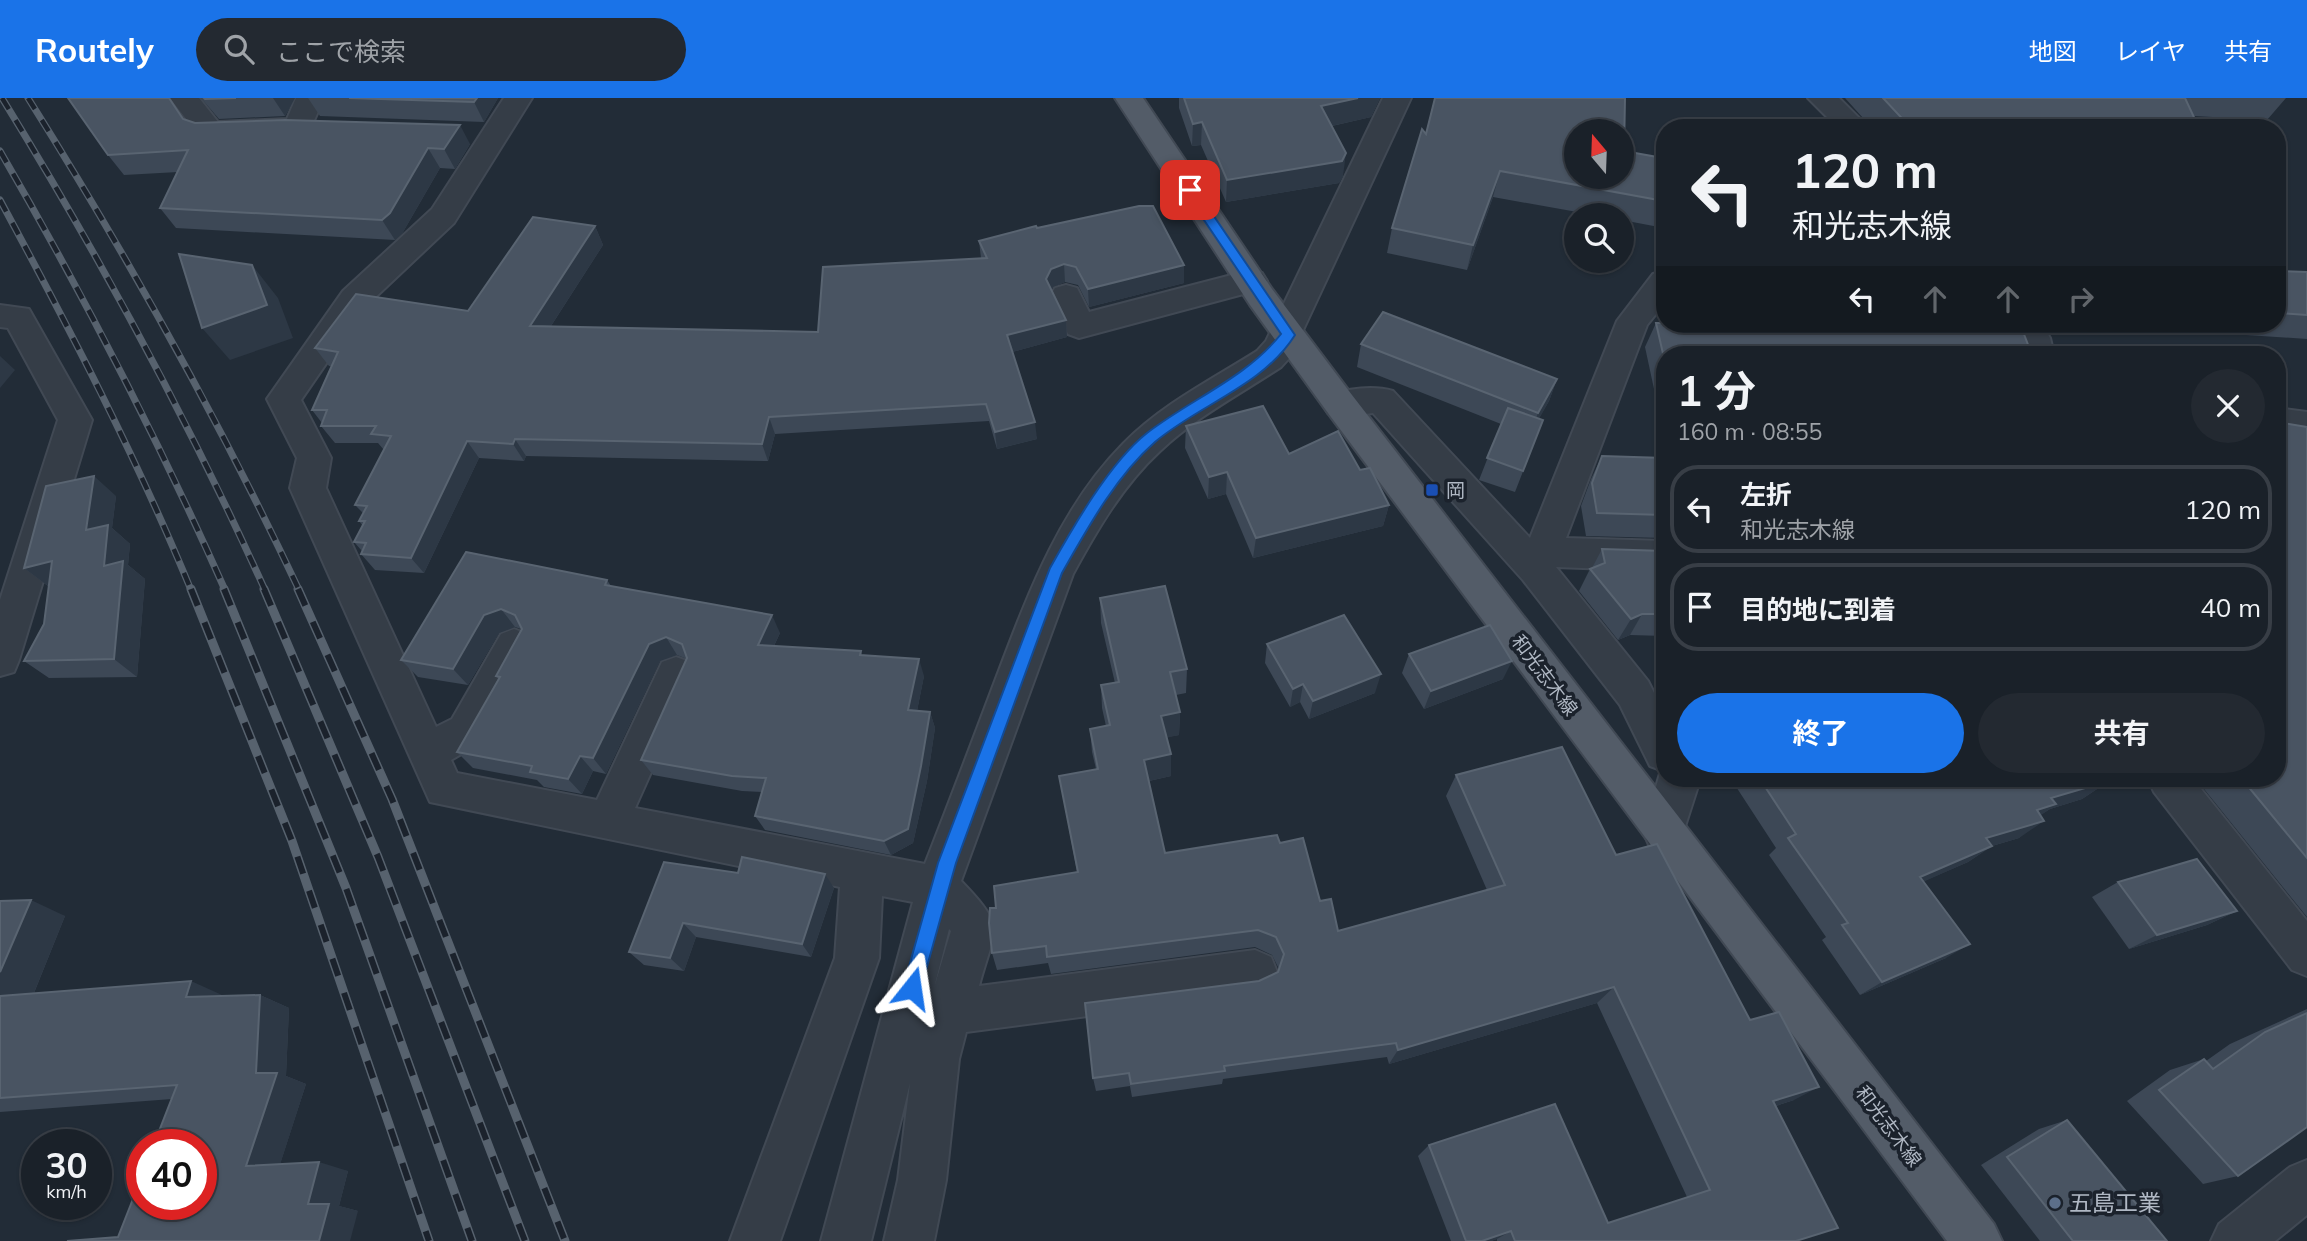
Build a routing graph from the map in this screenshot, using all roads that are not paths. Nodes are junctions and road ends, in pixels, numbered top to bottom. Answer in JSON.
{"nodes":[{"id":1,"x":184,"y":98,"type":"edge"},
{"id":2,"x":310,"y":98,"type":"edge"},
{"id":3,"x":518,"y":98,"type":"edge"},
{"id":4,"x":1129,"y":98,"type":"edge"},
{"id":5,"x":1397,"y":98,"type":"edge"},
{"id":6,"x":1822,"y":98,"type":"edge"},
{"id":7,"x":1845,"y":119,"type":"edge"},
{"id":8,"x":459,"y":132,"type":"edge"},
{"id":9,"x":497,"y":134,"type":"junction"},
{"id":10,"x":1251,"y":281,"type":"junction"},
{"id":11,"x":1656,"y":292,"type":"edge"},
{"id":12,"x":1066,"y":296,"type":"dead end"},
{"id":13,"x":0,"y":316,"type":"edge"},
{"id":14,"x":1288,"y":335,"type":"junction"},
{"id":15,"x":1340,"y":404,"type":"junction"},
{"id":16,"x":2286,"y":422,"type":"edge"},
{"id":17,"x":2307,"y":425,"type":"edge"},
{"id":18,"x":1656,"y":556,"type":"edge"},
{"id":19,"x":1539,"y":561,"type":"junction"},
{"id":20,"x":514,"y":645,"type":"edge"},
{"id":21,"x":0,"y":660,"type":"edge"},
{"id":22,"x":676,"y":674,"type":"edge"},
{"id":23,"x":1656,"y":737,"type":"edge"},
{"id":24,"x":428,"y":752,"type":"junction"},
{"id":25,"x":1678,"y":787,"type":"edge"},
{"id":26,"x":2174,"y":787,"type":"edge"},
{"id":27,"x":608,"y":821,"type":"junction"},
{"id":28,"x":1664,"y":831,"type":"junction"},
{"id":29,"x":862,"y":871,"type":"junction"},
{"id":30,"x":938,"y":887,"type":"junction"},
{"id":31,"x":2307,"y":955,"type":"edge"},
{"id":32,"x":1255,"y":972,"type":"dead end"},
{"id":33,"x":949,"y":1012,"type":"junction"},
{"id":34,"x":2307,"y":1184,"type":"edge"},
{"id":35,"x":755,"y":1241,"type":"edge"},
{"id":36,"x":846,"y":1241,"type":"edge"},
{"id":37,"x":909,"y":1241,"type":"edge"},
{"id":38,"x":1977,"y":1241,"type":"edge"},
{"id":39,"x":2235,"y":1241,"type":"edge"}],
"edges":[{"from":1,"to":2,"type":"street"},
{"from":3,"to":9,"type":"street"},
{"from":4,"to":10,"type":"main road","name":"和光志木線"},
{"from":5,"to":14,"type":"street"},
{"from":6,"to":7,"type":"street"},
{"from":8,"to":9,"type":"street"},
{"from":9,"to":24,"type":"street"},
{"from":10,"to":12,"type":"street"},
{"from":10,"to":14,"type":"main road","name":"和光志木線"},
{"from":11,"to":19,"type":"street"},
{"from":13,"to":21,"type":"street"},
{"from":14,"to":15,"type":"main road","name":"和光志木線"},
{"from":14,"to":30,"type":"street"},
{"from":15,"to":19,"type":"street"},
{"from":15,"to":28,"type":"main road","name":"和光志木線"},
{"from":16,"to":17,"type":"street"},
{"from":18,"to":19,"type":"street"},
{"from":19,"to":23,"type":"street"},
{"from":20,"to":24,"type":"street"},
{"from":22,"to":27,"type":"street"},
{"from":24,"to":27,"type":"street"},
{"from":25,"to":28,"type":"street"},
{"from":26,"to":31,"type":"street"},
{"from":27,"to":29,"type":"street"},
{"from":28,"to":38,"type":"main road","name":"和光志木線"},
{"from":29,"to":30,"type":"street"},
{"from":29,"to":35,"type":"street"},
{"from":30,"to":33,"type":"street"},
{"from":30,"to":36,"type":"street"},
{"from":32,"to":33,"type":"street"},
{"from":33,"to":37,"type":"street"},
{"from":34,"to":39,"type":"street"}]}
